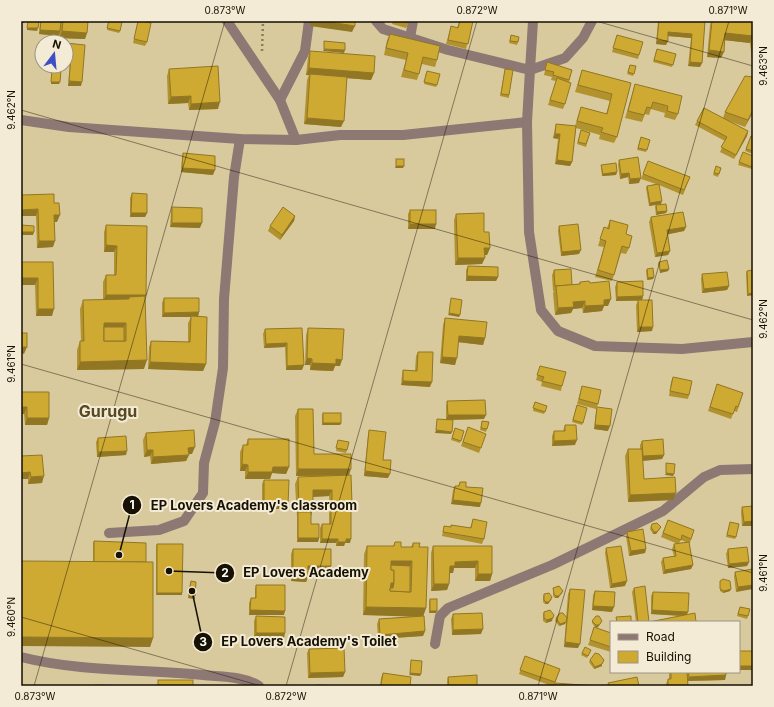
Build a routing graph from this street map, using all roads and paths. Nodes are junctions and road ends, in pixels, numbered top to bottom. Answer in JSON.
{"nodes":[{"id":1,"x":226,"y":21,"type":"edge"},
{"id":2,"x":263,"y":21,"type":"edge"},
{"id":3,"x":309,"y":21,"type":"edge"},
{"id":4,"x":376,"y":21,"type":"edge"},
{"id":5,"x":413,"y":21,"type":"edge"},
{"id":6,"x":533,"y":21,"type":"edge"},
{"id":7,"x":592,"y":21,"type":"edge"},
{"id":8,"x":410,"y":38,"type":"junction"},
{"id":9,"x":530,"y":70,"type":"junction"},
{"id":10,"x":260,"y":71,"type":"junction"},
{"id":11,"x":280,"y":100,"type":"junction"},
{"id":12,"x":21,"y":120,"type":"edge"},
{"id":13,"x":527,"y":122,"type":"junction"},
{"id":14,"x":240,"y":139,"type":"junction"},
{"id":15,"x":296,"y":140,"type":"junction"},
{"id":16,"x":753,"y":342,"type":"edge"},
{"id":17,"x":753,"y":469,"type":"edge"},
{"id":18,"x":109,"y":533,"type":"dead end"},
{"id":19,"x":435,"y":644,"type":"dead end"},
{"id":20,"x":21,"y":657,"type":"edge"},
{"id":21,"x":259,"y":686,"type":"edge"}],
"edges":[{"from":1,"to":10,"type":"street"},
{"from":2,"to":10,"type":"path"},
{"from":3,"to":11,"type":"street"},
{"from":4,"to":8,"type":"street"},
{"from":5,"to":8,"type":"street"},
{"from":6,"to":9,"type":"street"},
{"from":7,"to":9,"type":"street"},
{"from":8,"to":9,"type":"street"},
{"from":9,"to":13,"type":"street"},
{"from":10,"to":11,"type":"street"},
{"from":11,"to":15,"type":"street"},
{"from":12,"to":14,"type":"street"},
{"from":13,"to":15,"type":"street"},
{"from":13,"to":16,"type":"street"},
{"from":14,"to":15,"type":"street"},
{"from":14,"to":18,"type":"street"},
{"from":17,"to":19,"type":"street"},
{"from":20,"to":21,"type":"street"}]}
